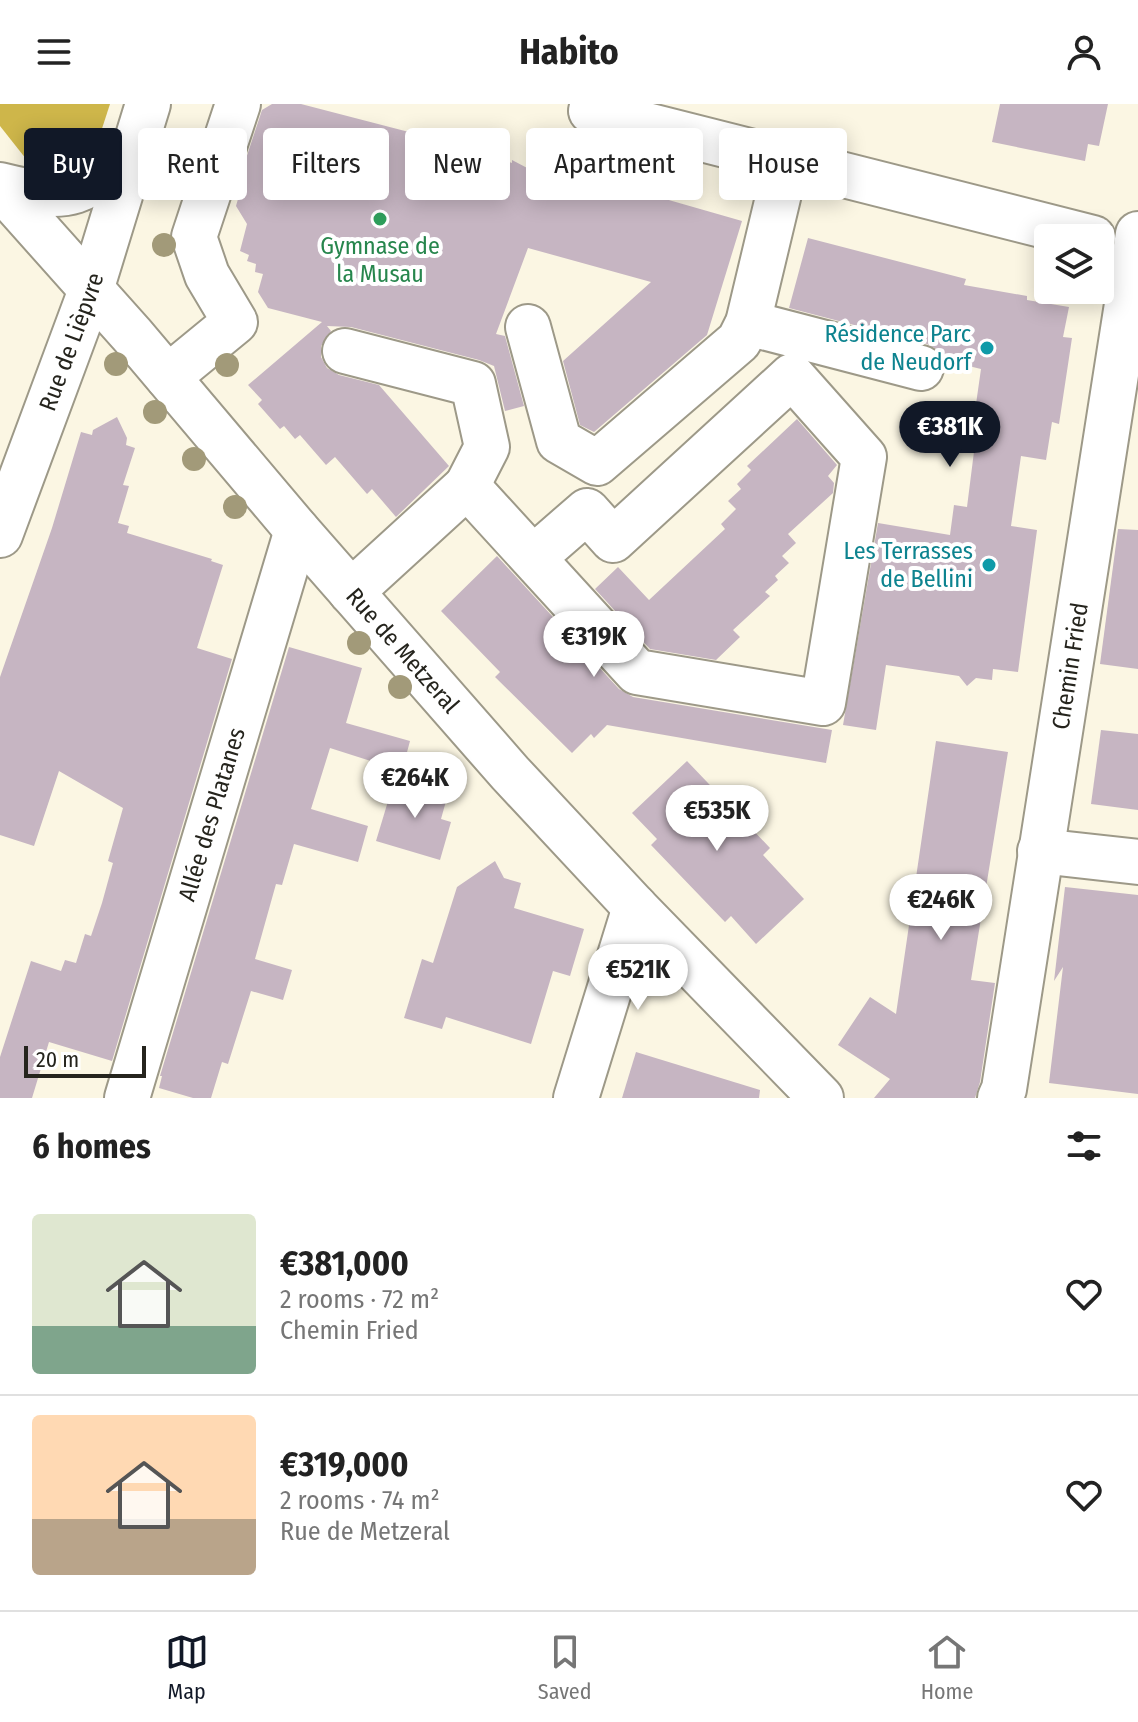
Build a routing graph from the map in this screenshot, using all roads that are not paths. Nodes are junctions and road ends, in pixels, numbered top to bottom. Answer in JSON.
{"nodes":[{"id":1,"x":238,"y":104,"type":"edge"},
{"id":2,"x":591,"y":111,"type":"dead end"},
{"id":3,"x":142,"y":124,"type":"edge"},
{"id":4,"x":719,"y":143,"type":"edge"},
{"id":5,"x":847,"y":175,"type":"edge"},
{"id":6,"x":0,"y":186,"type":"edge"},
{"id":7,"x":777,"y":200,"type":"edge"},
{"id":8,"x":1038,"y":224,"type":"edge"},
{"id":9,"x":1125,"y":241,"type":"edge"},
{"id":10,"x":91,"y":290,"type":"junction"},
{"id":11,"x":748,"y":323,"type":"junction"},
{"id":12,"x":1131,"y":326,"type":"edge"},
{"id":13,"x":528,"y":327,"type":"dead end"},
{"id":14,"x":345,"y":351,"type":"dead end"},
{"id":15,"x":921,"y":368,"type":"dead end"},
{"id":16,"x":168,"y":377,"type":"junction"},
{"id":17,"x":467,"y":486,"type":"junction"},
{"id":18,"x":297,"y":530,"type":"junction"},
{"id":19,"x":0,"y":535,"type":"edge"},
{"id":20,"x":533,"y":558,"type":"junction"},
{"id":21,"x":351,"y":592,"type":"junction"},
{"id":22,"x":1040,"y":851,"type":"junction"},
{"id":23,"x":1138,"y":862,"type":"edge"},
{"id":24,"x":635,"y":907,"type":"junction"},
{"id":25,"x":127,"y":1098,"type":"edge"},
{"id":26,"x":576,"y":1098,"type":"edge"},
{"id":27,"x":821,"y":1098,"type":"edge"},
{"id":28,"x":1000,"y":1098,"type":"edge"}],
"edges":[{"from":1,"to":16,"type":"street"},
{"from":2,"to":4,"type":"street"},
{"from":3,"to":6,"type":"street","name":"Rue de Lièpvre"},
{"from":3,"to":10,"type":"street","name":"Rue de Lièpvre"},
{"from":5,"to":8,"type":"street"},
{"from":6,"to":10,"type":"street","name":"Rue de Metzeral"},
{"from":7,"to":11,"type":"street"},
{"from":9,"to":12,"type":"street","name":"Chemin Fried"},
{"from":10,"to":16,"type":"street","name":"Rue de Metzeral"},
{"from":10,"to":19,"type":"street","name":"Rue de Lièpvre"},
{"from":11,"to":13,"type":"street"},
{"from":11,"to":15,"type":"street"},
{"from":12,"to":22,"type":"street","name":"Chemin Fried"},
{"from":14,"to":17,"type":"street"},
{"from":16,"to":18,"type":"street","name":"Rue de Metzeral"},
{"from":17,"to":20,"type":"street"},
{"from":17,"to":21,"type":"street"},
{"from":18,"to":21,"type":"street","name":"Rue de Metzeral"},
{"from":18,"to":25,"type":"street","name":"Allée des Platanes"},
{"from":20,"to":20,"type":"street"},
{"from":21,"to":24,"type":"street","name":"Rue de Metzeral"},
{"from":22,"to":23,"type":"street"},
{"from":22,"to":28,"type":"street","name":"Chemin Fried"},
{"from":24,"to":26,"type":"street"},
{"from":24,"to":27,"type":"street","name":"Rue de Metzeral"}]}
